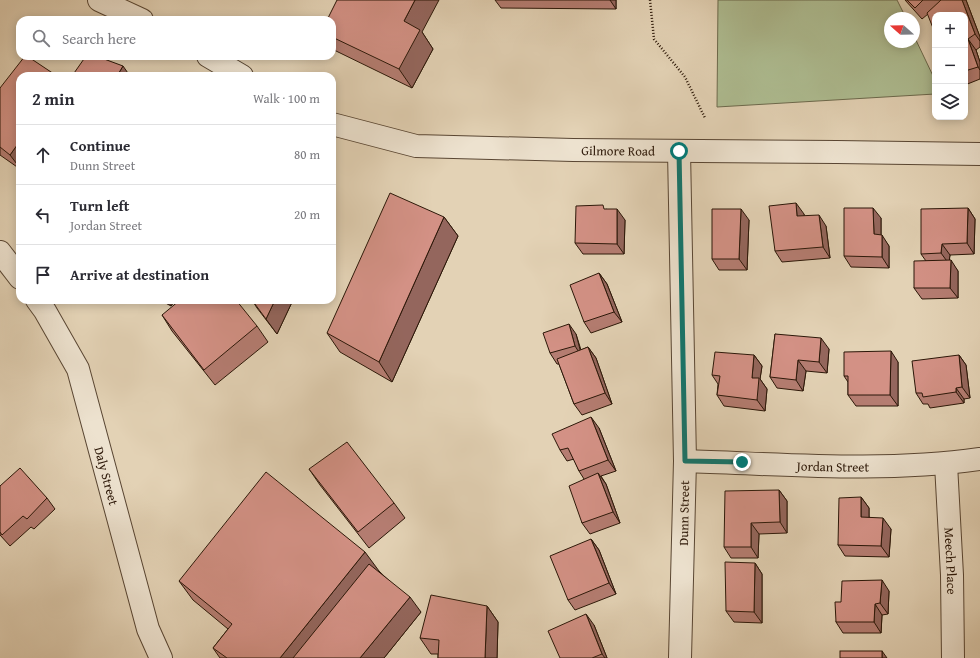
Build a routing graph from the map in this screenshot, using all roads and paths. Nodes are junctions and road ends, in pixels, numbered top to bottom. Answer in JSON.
{"nodes":[{"id":1,"x":99,"y":0,"type":"edge"},
{"id":2,"x":650,"y":0,"type":"edge"},
{"id":3,"x":133,"y":16,"type":"edge"},
{"id":4,"x":215,"y":60,"type":"edge"},
{"id":5,"x":235,"y":72,"type":"edge"},
{"id":6,"x":705,"y":118,"type":"dead end"},
{"id":7,"x":336,"y":125,"type":"edge"},
{"id":8,"x":679,"y":151,"type":"junction"},
{"id":9,"x":980,"y":154,"type":"edge"},
{"id":10,"x":0,"y":252,"type":"edge"},
{"id":11,"x":16,"y":273,"type":"edge"},
{"id":12,"x":40,"y":304,"type":"edge"},
{"id":13,"x":980,"y":459,"type":"edge"},
{"id":14,"x":685,"y":461,"type":"junction"},
{"id":15,"x":946,"y":464,"type":"junction"},
{"id":16,"x":161,"y":658,"type":"edge"},
{"id":17,"x":680,"y":658,"type":"edge"},
{"id":18,"x":953,"y":658,"type":"edge"}],
"edges":[{"from":1,"to":3,"type":"street"},
{"from":2,"to":6,"type":"path"},
{"from":4,"to":5,"type":"street"},
{"from":7,"to":8,"type":"street","name":"Gilmore Road"},
{"from":8,"to":9,"type":"street","name":"Gilmore Road"},
{"from":8,"to":14,"type":"street","name":"Dunn Street"},
{"from":10,"to":11,"type":"street"},
{"from":12,"to":16,"type":"street","name":"Daly Street"},
{"from":13,"to":15,"type":"street","name":"Jordan Street"},
{"from":14,"to":15,"type":"street","name":"Jordan Street"},
{"from":14,"to":17,"type":"street","name":"Dunn Street"},
{"from":15,"to":18,"type":"street","name":"Meech Place"}]}
